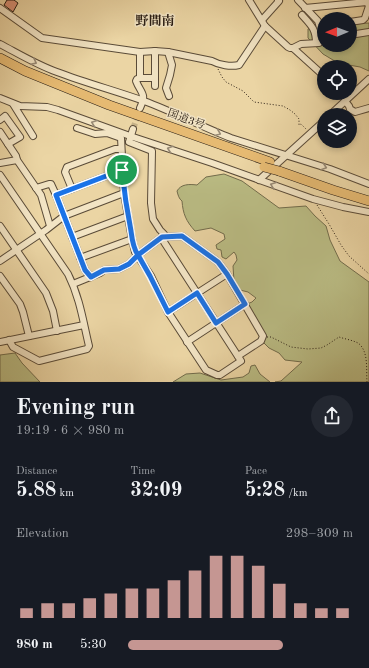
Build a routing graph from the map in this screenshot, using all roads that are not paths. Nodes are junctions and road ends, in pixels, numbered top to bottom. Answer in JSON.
{"nodes":[{"id":1,"x":249,"y":0,"type":"edge"},
{"id":2,"x":278,"y":0,"type":"edge"},
{"id":3,"x":298,"y":0,"type":"edge"},
{"id":4,"x":0,"y":8,"type":"edge"},
{"id":5,"x":305,"y":8,"type":"junction"},
{"id":6,"x":302,"y":15,"type":"dead end"},
{"id":7,"x":317,"y":20,"type":"edge"},
{"id":8,"x":357,"y":21,"type":"edge"},
{"id":9,"x":264,"y":23,"type":"junction"},
{"id":10,"x":369,"y":32,"type":"edge"},
{"id":11,"x":357,"y":34,"type":"edge"},
{"id":12,"x":316,"y":43,"type":"joint"},
{"id":13,"x":0,"y":44,"type":"edge"},
{"id":14,"x":293,"y":48,"type":"junction"},
{"id":15,"x":155,"y":51,"type":"junction"},
{"id":16,"x":140,"y":52,"type":"junction"},
{"id":17,"x":168,"y":52,"type":"junction"},
{"id":18,"x":0,"y":58,"type":"edge"},
{"id":19,"x":0,"y":64,"type":"edge"},
{"id":20,"x":317,"y":70,"type":"edge"},
{"id":21,"x":140,"y":78,"type":"junction"},
{"id":22,"x":155,"y":78,"type":"junction"},
{"id":23,"x":369,"y":79,"type":"edge"},
{"id":24,"x":155,"y":86,"type":"dead end"},
{"id":25,"x":357,"y":90,"type":"edge"},
{"id":26,"x":169,"y":96,"type":"dead end"},
{"id":27,"x":0,"y":98,"type":"edge"},
{"id":28,"x":347,"y":100,"type":"joint"},
{"id":29,"x":143,"y":101,"type":"junction"},
{"id":30,"x":13,"y":104,"type":"junction"},
{"id":31,"x":140,"y":108,"type":"tunnel mouth"},
{"id":32,"x":338,"y":108,"type":"edge"},
{"id":33,"x":369,"y":108,"type":"edge"},
{"id":34,"x":0,"y":120,"type":"edge"},
{"id":35,"x":77,"y":128,"type":"dead end"},
{"id":36,"x":317,"y":128,"type":"edge"},
{"id":37,"x":133,"y":129,"type":"tunnel mouth"},
{"id":38,"x":0,"y":132,"type":"edge"},
{"id":39,"x":33,"y":136,"type":"dead end"},
{"id":40,"x":130,"y":136,"type":"junction"},
{"id":41,"x":8,"y":144,"type":"junction"},
{"id":42,"x":121,"y":149,"type":"junction"},
{"id":43,"x":287,"y":155,"type":"junction"},
{"id":44,"x":16,"y":160,"type":"junction"},
{"id":45,"x":0,"y":163,"type":"edge"},
{"id":46,"x":267,"y":165,"type":"junction"},
{"id":47,"x":281,"y":169,"type":"junction"},
{"id":48,"x":122,"y":170,"type":"junction"},
{"id":49,"x":0,"y":175,"type":"edge"},
{"id":50,"x":259,"y":180,"type":"junction"},
{"id":51,"x":369,"y":184,"type":"edge"},
{"id":52,"x":36,"y":188,"type":"junction"},
{"id":53,"x":72,"y":189,"type":"junction"},
{"id":54,"x":124,"y":193,"type":"junction"},
{"id":55,"x":56,"y":195,"type":"junction"},
{"id":56,"x":369,"y":195,"type":"edge"},
{"id":57,"x":369,"y":201,"type":"edge"},
{"id":58,"x":369,"y":212,"type":"edge"},
{"id":59,"x":64,"y":216,"type":"junction"},
{"id":60,"x":128,"y":216,"type":"junction"},
{"id":61,"x":0,"y":226,"type":"edge"},
{"id":62,"x":50,"y":226,"type":"junction"},
{"id":63,"x":40,"y":233,"type":"junction"},
{"id":64,"x":72,"y":237,"type":"junction"},
{"id":65,"x":162,"y":237,"type":"junction"},
{"id":66,"x":132,"y":239,"type":"junction"},
{"id":67,"x":16,"y":250,"type":"junction"},
{"id":68,"x":138,"y":255,"type":"junction"},
{"id":69,"x":80,"y":258,"type":"junction"},
{"id":70,"x":0,"y":261,"type":"edge"},
{"id":71,"x":227,"y":274,"type":"junction"},
{"id":72,"x":0,"y":276,"type":"edge"},
{"id":73,"x":91,"y":277,"type":"junction"},
{"id":74,"x":73,"y":284,"type":"junction"},
{"id":75,"x":197,"y":293,"type":"junction"},
{"id":76,"x":245,"y":304,"type":"junction"},
{"id":77,"x":168,"y":312,"type":"junction"},
{"id":78,"x":216,"y":323,"type":"junction"},
{"id":79,"x":84,"y":325,"type":"junction"},
{"id":80,"x":57,"y":331,"type":"junction"},
{"id":81,"x":29,"y":336,"type":"junction"},
{"id":82,"x":9,"y":340,"type":"junction"},
{"id":83,"x":0,"y":342,"type":"edge"},
{"id":84,"x":187,"y":342,"type":"junction"},
{"id":85,"x":238,"y":356,"type":"junction"}],
"edges":[{"from":1,"to":9,"type":"street"},
{"from":2,"to":9,"type":"street"},
{"from":3,"to":5,"type":"street"},
{"from":4,"to":16,"type":"street"},
{"from":5,"to":7,"type":"street"},
{"from":5,"to":8,"type":"street"},
{"from":6,"to":12,"type":"street"},
{"from":9,"to":14,"type":"street"},
{"from":9,"to":17,"type":"street"},
{"from":10,"to":11,"type":"street"},
{"from":12,"to":14,"type":"street"},
{"from":13,"to":29,"type":"street","one_way":true},
{"from":14,"to":20,"type":"street"},
{"from":15,"to":16,"type":"street"},
{"from":15,"to":17,"type":"street"},
{"from":15,"to":22,"type":"street"},
{"from":16,"to":21,"type":"street"},
{"from":17,"to":26,"type":"street"},
{"from":18,"to":46,"type":"highway","name":"国道3号"},
{"from":19,"to":46,"type":"highway","name":"国道3号"},
{"from":21,"to":22,"type":"street"},
{"from":21,"to":29,"type":"street"},
{"from":22,"to":24,"type":"street"},
{"from":23,"to":25,"type":"street"},
{"from":27,"to":30,"type":"street"},
{"from":28,"to":32,"type":"street"},
{"from":28,"to":33,"type":"street"},
{"from":29,"to":31,"type":"street"},
{"from":29,"to":43,"type":"street","one_way":true},
{"from":30,"to":39,"type":"street"},
{"from":40,"to":30,"type":"street","one_way":true},
{"from":34,"to":41,"type":"street"},
{"from":35,"to":42,"type":"street"},
{"from":36,"to":43,"type":"street"},
{"from":37,"to":40,"type":"street"},
{"from":38,"to":41,"type":"street"},
{"from":50,"to":40,"type":"street","one_way":true},
{"from":40,"to":65,"type":"street"},
{"from":41,"to":44,"type":"street"},
{"from":42,"to":48,"type":"street"},
{"from":42,"to":53,"type":"street"},
{"from":43,"to":50,"type":"street"},
{"from":43,"to":51,"type":"street","one_way":true},
{"from":44,"to":45,"type":"street"},
{"from":44,"to":52,"type":"street"},
{"from":46,"to":47,"type":"highway","name":"国道3号"},
{"from":47,"to":56,"type":"highway","name":"国道3号"},
{"from":47,"to":57,"type":"highway","name":"国道3号"},
{"from":48,"to":53,"type":"street"},
{"from":48,"to":54,"type":"street"},
{"from":49,"to":63,"type":"street"},
{"from":58,"to":50,"type":"street","one_way":true},
{"from":52,"to":55,"type":"street"},
{"from":52,"to":62,"type":"street"},
{"from":53,"to":55,"type":"street"},
{"from":54,"to":59,"type":"street"},
{"from":54,"to":60,"type":"street"},
{"from":55,"to":59,"type":"street"},
{"from":59,"to":62,"type":"street"},
{"from":59,"to":64,"type":"street"},
{"from":60,"to":64,"type":"street"},
{"from":60,"to":66,"type":"street"},
{"from":61,"to":67,"type":"street"},
{"from":62,"to":63,"type":"street"},
{"from":63,"to":67,"type":"street"},
{"from":63,"to":74,"type":"street"},
{"from":64,"to":69,"type":"street"},
{"from":65,"to":68,"type":"street"},
{"from":65,"to":71,"type":"street"},
{"from":65,"to":75,"type":"street"},
{"from":66,"to":68,"type":"street"},
{"from":66,"to":69,"type":"street"},
{"from":67,"to":70,"type":"street"},
{"from":67,"to":80,"type":"street"},
{"from":68,"to":73,"type":"street"},
{"from":68,"to":77,"type":"street"},
{"from":69,"to":73,"type":"street"},
{"from":71,"to":75,"type":"street"},
{"from":71,"to":76,"type":"street"},
{"from":72,"to":81,"type":"street"},
{"from":73,"to":74,"type":"street"},
{"from":74,"to":79,"type":"street"},
{"from":75,"to":77,"type":"street"},
{"from":75,"to":78,"type":"street"},
{"from":76,"to":78,"type":"street"},
{"from":76,"to":85,"type":"street"},
{"from":77,"to":84,"type":"street"},
{"from":78,"to":84,"type":"street"},
{"from":78,"to":85,"type":"street"},
{"from":79,"to":80,"type":"street"},
{"from":79,"to":82,"type":"street"},
{"from":80,"to":81,"type":"street"},
{"from":81,"to":82,"type":"street"},
{"from":82,"to":83,"type":"street"},
{"from":84,"to":85,"type":"street"}]}
